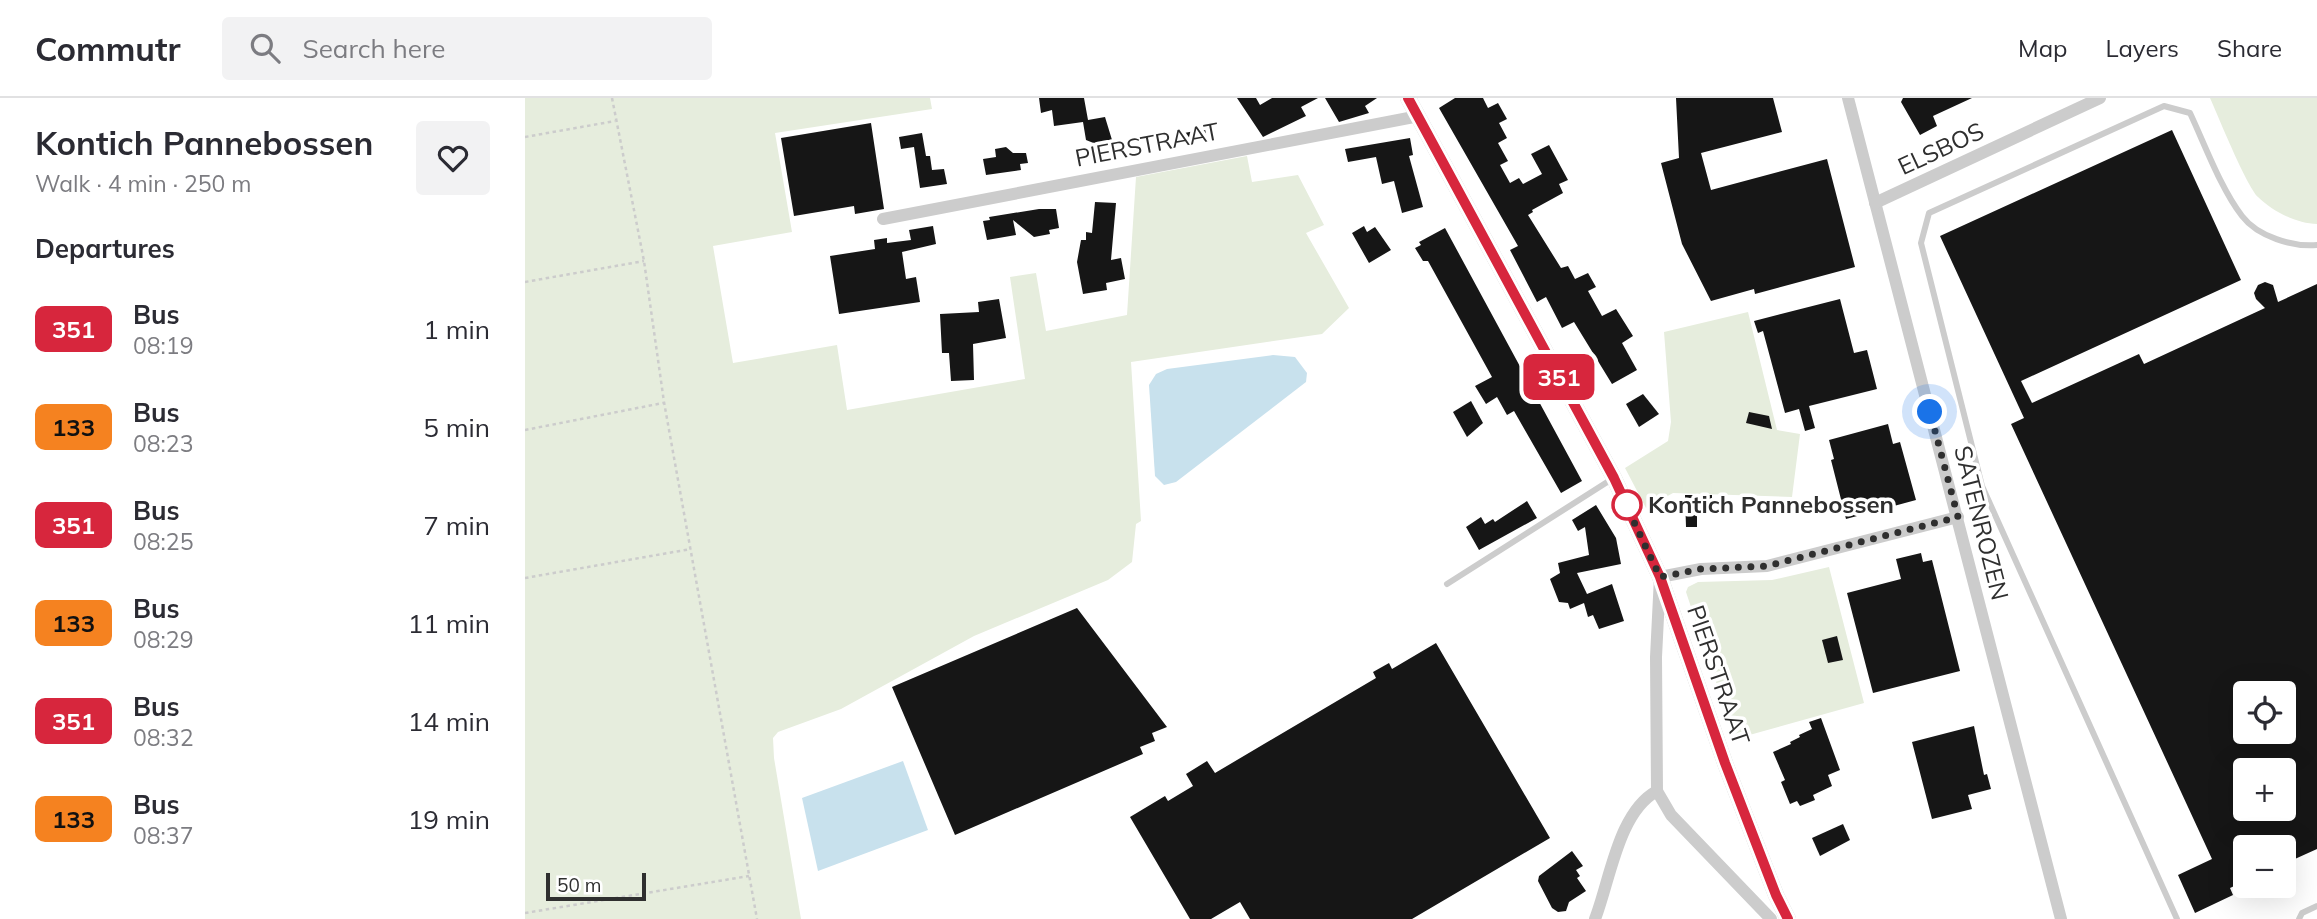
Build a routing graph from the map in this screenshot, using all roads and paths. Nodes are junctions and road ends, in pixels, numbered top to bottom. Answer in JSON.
{"nodes":[{"id":1,"x":612,"y":98,"type":"edge"},
{"id":2,"x":1408,"y":98,"type":"edge"},
{"id":3,"x":1847,"y":98,"type":"edge"},
{"id":4,"x":2100,"y":98,"type":"edge"},
{"id":5,"x":1419,"y":116,"type":"junction"},
{"id":6,"x":616,"y":120,"type":"junction"},
{"id":7,"x":525,"y":137,"type":"edge"},
{"id":8,"x":1875,"y":203,"type":"junction"},
{"id":9,"x":883,"y":219,"type":"dead end"},
{"id":10,"x":2317,"y":245,"type":"edge"},
{"id":11,"x":644,"y":261,"type":"junction"},
{"id":12,"x":525,"y":282,"type":"edge"},
{"id":13,"x":664,"y":402,"type":"junction"},
{"id":14,"x":525,"y":430,"type":"edge"},
{"id":15,"x":1614,"y":478,"type":"junction"},
{"id":16,"x":1958,"y":517,"type":"junction"},
{"id":17,"x":692,"y":549,"type":"junction"},
{"id":18,"x":1660,"y":577,"type":"junction"},
{"id":19,"x":525,"y":578,"type":"edge"},
{"id":20,"x":1447,"y":584,"type":"dead end"},
{"id":21,"x":1657,"y":791,"type":"junction"},
{"id":22,"x":749,"y":876,"type":"junction"},
{"id":23,"x":2317,"y":906,"type":"edge"},
{"id":24,"x":525,"y":913,"type":"edge"},
{"id":25,"x":757,"y":919,"type":"edge"},
{"id":26,"x":1595,"y":919,"type":"edge"},
{"id":27,"x":1771,"y":919,"type":"edge"},
{"id":28,"x":1788,"y":919,"type":"edge"},
{"id":29,"x":2061,"y":919,"type":"edge"},
{"id":30,"x":2177,"y":919,"type":"edge"},
{"id":31,"x":2299,"y":919,"type":"edge"}],
"edges":[{"from":1,"to":6,"type":"path"},
{"from":2,"to":5,"type":"street","name":"PIERSTRAAT"},
{"from":3,"to":8,"type":"street","name":"SATENROZEN"},
{"from":4,"to":8,"type":"street","name":"ELSBOS"},
{"from":5,"to":9,"type":"street","name":"PIERSTRAAT"},
{"from":5,"to":15,"type":"street","name":"PIERSTRAAT"},
{"from":6,"to":7,"type":"path"},
{"from":6,"to":11,"type":"path"},
{"from":8,"to":16,"type":"street","name":"SATENROZEN"},
{"from":10,"to":30,"type":"lane"},
{"from":11,"to":12,"type":"path"},
{"from":11,"to":13,"type":"path"},
{"from":13,"to":14,"type":"path"},
{"from":13,"to":17,"type":"path"},
{"from":15,"to":18,"type":"street","name":"PIERSTRAAT"},
{"from":15,"to":20,"type":"lane"},
{"from":16,"to":18,"type":"street"},
{"from":16,"to":29,"type":"street","name":"SATENROZEN"},
{"from":17,"to":19,"type":"path"},
{"from":17,"to":22,"type":"path"},
{"from":18,"to":21,"type":"street"},
{"from":18,"to":28,"type":"street","name":"PIERSTRAAT"},
{"from":21,"to":26,"type":"street"},
{"from":21,"to":27,"type":"street"},
{"from":22,"to":24,"type":"path"},
{"from":22,"to":25,"type":"path"},
{"from":23,"to":31,"type":"lane"}]}
